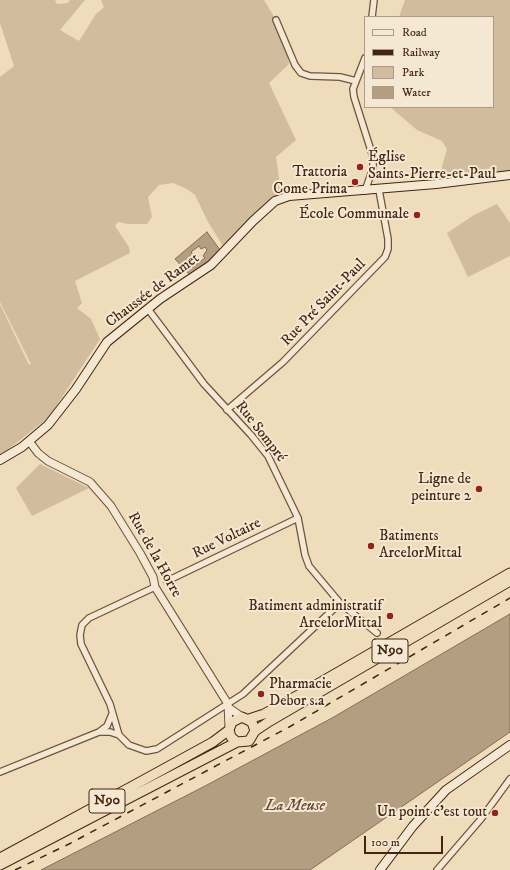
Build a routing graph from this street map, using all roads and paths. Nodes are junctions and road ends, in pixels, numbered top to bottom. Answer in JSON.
{"nodes":[{"id":1,"x":374,"y":0,"type":"edge"},
{"id":2,"x":372,"y":16,"type":"edge"},
{"id":3,"x":276,"y":20,"type":"dead end"},
{"id":4,"x":364,"y":61,"type":"edge"},
{"id":5,"x":356,"y":81,"type":"junction"},
{"id":6,"x":510,"y":175,"type":"edge"},
{"id":7,"x":379,"y":190,"type":"junction"},
{"id":8,"x":365,"y":191,"type":"junction"},
{"id":9,"x":148,"y":309,"type":"junction"},
{"id":10,"x":227,"y":409,"type":"junction"},
{"id":11,"x":29,"y":441,"type":"junction"},
{"id":12,"x":0,"y":460,"type":"edge"},
{"id":13,"x":298,"y":518,"type":"junction"},
{"id":14,"x":510,"y":573,"type":"edge"},
{"id":15,"x":167,"y":581,"type":"dead end"},
{"id":16,"x":510,"y":581,"type":"edge"},
{"id":17,"x":155,"y":587,"type":"junction"},
{"id":18,"x":340,"y":603,"type":"junction"},
{"id":19,"x":377,"y":633,"type":"dead end"},
{"id":20,"x":228,"y":706,"type":"junction"},
{"id":21,"x":112,"y":714,"type":"junction"},
{"id":22,"x":246,"y":718,"type":"junction"},
{"id":23,"x":229,"y":728,"type":"junction"},
{"id":24,"x":255,"y":731,"type":"junction"},
{"id":25,"x":99,"y":732,"type":"junction"},
{"id":26,"x":119,"y":735,"type":"junction"},
{"id":27,"x":237,"y":742,"type":"junction"},
{"id":28,"x":510,"y":745,"type":"edge"},
{"id":29,"x":0,"y":772,"type":"edge"},
{"id":30,"x":510,"y":779,"type":"edge"},
{"id":31,"x":0,"y":858,"type":"edge"},
{"id":32,"x":0,"y":865,"type":"edge"},
{"id":33,"x":380,"y":870,"type":"edge"},
{"id":34,"x":437,"y":870,"type":"edge"}],
"edges":[{"from":1,"to":2,"type":"street"},
{"from":3,"to":5,"type":"street"},
{"from":4,"to":5,"type":"street"},
{"from":5,"to":8,"type":"street"},
{"from":6,"to":7,"type":"main road"},
{"from":7,"to":8,"type":"main road"},
{"from":7,"to":10,"type":"street","name":"Rue Pré Saint-Paul"},
{"from":8,"to":9,"type":"main road","name":"Chaussée de Ramet"},
{"from":9,"to":10,"type":"street","name":"Rue Sompré"},
{"from":9,"to":11,"type":"main road","name":"Chaussée de Ramet"},
{"from":10,"to":13,"type":"street","name":"Rue Sompré"},
{"from":11,"to":12,"type":"main road","name":"Chaussée de Ramet"},
{"from":11,"to":17,"type":"street","name":"Rue de la Horre"},
{"from":13,"to":15,"type":"street","name":"Rue Voltaire"},
{"from":13,"to":18,"type":"street","name":"Rue Sompré"},
{"from":14,"to":22,"type":"highway","number":"N90"},
{"from":16,"to":24,"type":"highway","number":"N90"},
{"from":17,"to":20,"type":"street","name":"Rue de la Horre"},
{"from":17,"to":21,"type":"street"},
{"from":18,"to":19,"type":"street","name":"Rue Sompré"},
{"from":18,"to":20,"type":"street"},
{"from":20,"to":22,"type":"street"},
{"from":20,"to":23,"type":"street"},
{"from":20,"to":26,"type":"street"},
{"from":21,"to":25,"type":"street"},
{"from":21,"to":26,"type":"street"},
{"from":22,"to":23,"type":"highway"},
{"from":22,"to":24,"type":"highway"},
{"from":23,"to":27,"type":"highway"},
{"from":23,"to":31,"type":"highway","number":"N90"},
{"from":24,"to":27,"type":"highway"},
{"from":25,"to":26,"type":"street"},
{"from":25,"to":29,"type":"street"},
{"from":27,"to":32,"type":"highway","number":"N90"},
{"from":28,"to":33,"type":"main road"},
{"from":30,"to":34,"type":"street"}]}
